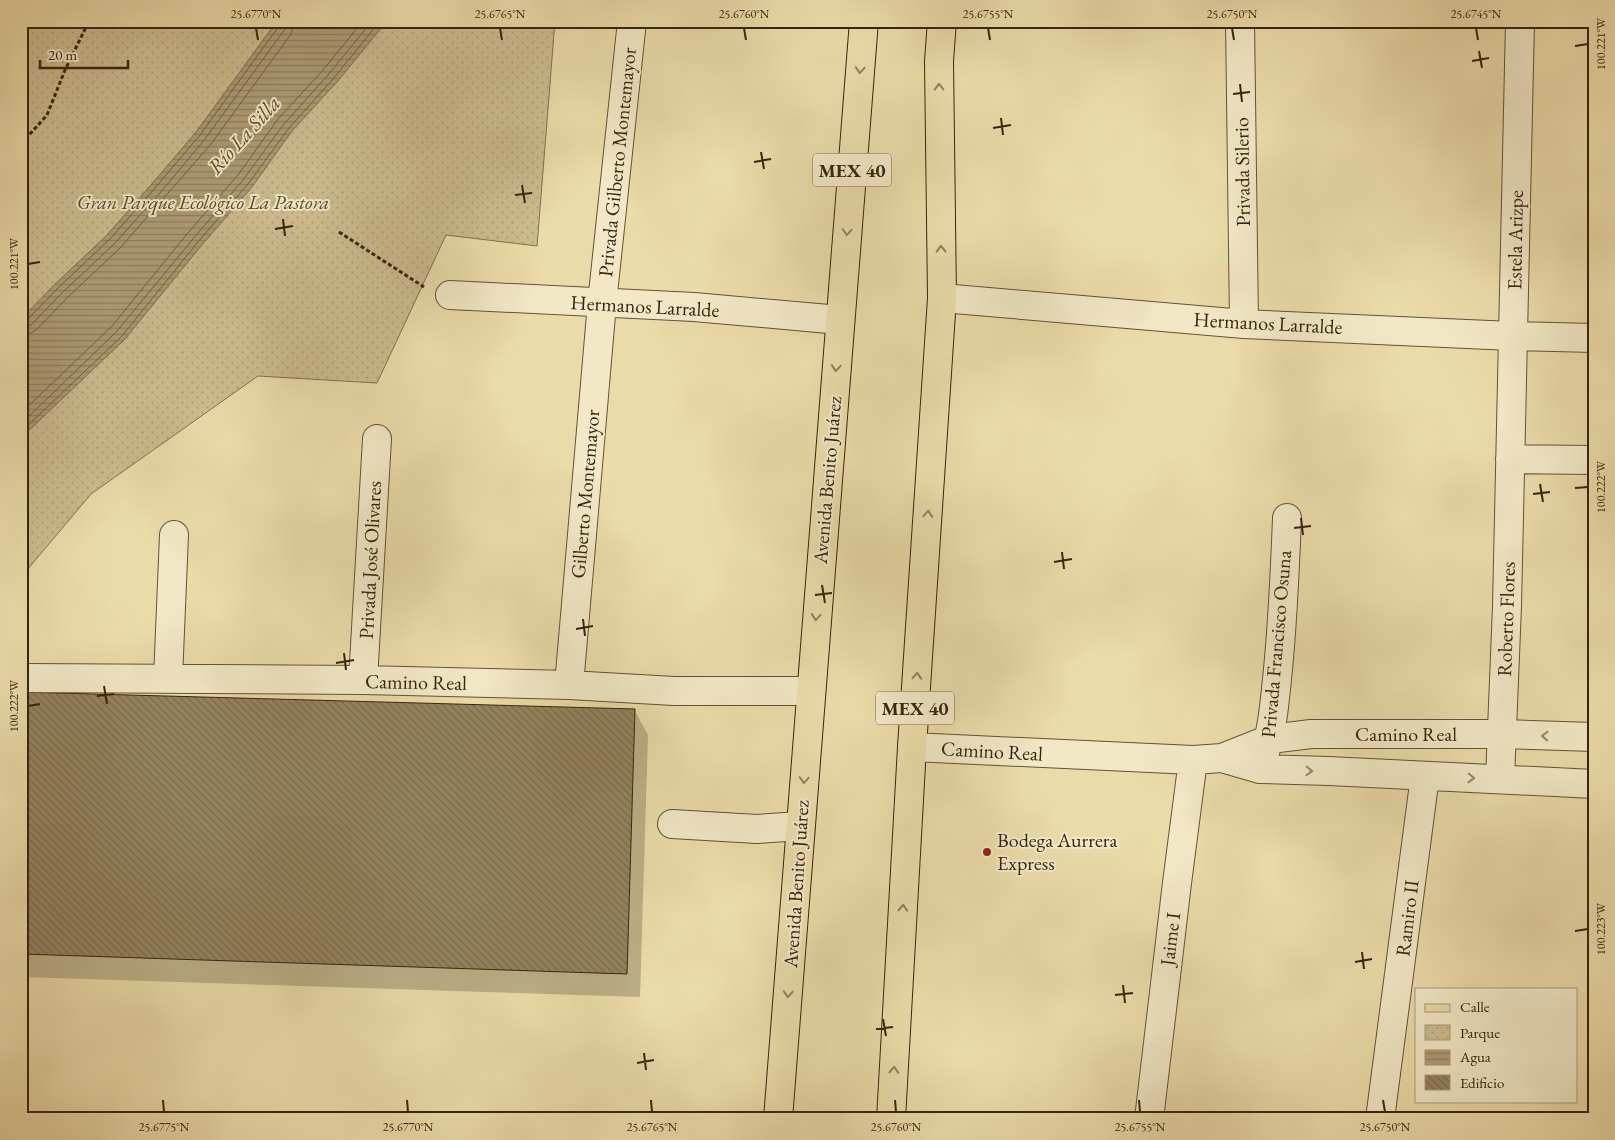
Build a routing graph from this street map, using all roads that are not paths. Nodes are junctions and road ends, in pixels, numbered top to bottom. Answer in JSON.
{"nodes":[{"id":1,"x":632,"y":21,"type":"edge"},
{"id":2,"x":864,"y":21,"type":"edge"},
{"id":3,"x":942,"y":21,"type":"edge"},
{"id":4,"x":1240,"y":21,"type":"edge"},
{"id":5,"x":1520,"y":21,"type":"edge"},
{"id":6,"x":450,"y":295,"type":"road end"},
{"id":7,"x":942,"y":298,"type":"junction"},
{"id":8,"x":602,"y":303,"type":"junction"},
{"id":9,"x":840,"y":320,"type":"junction"},
{"id":10,"x":1244,"y":324,"type":"junction"},
{"id":11,"x":1512,"y":336,"type":"junction"},
{"id":12,"x":1594,"y":338,"type":"edge"},
{"id":13,"x":377,"y":439,"type":"dead end"},
{"id":14,"x":1510,"y":459,"type":"junction"},
{"id":15,"x":1594,"y":460,"type":"edge"},
{"id":16,"x":1287,"y":518,"type":"dead end"},
{"id":17,"x":174,"y":534,"type":"dead end"},
{"id":18,"x":21,"y":678,"type":"edge"},
{"id":19,"x":168,"y":679,"type":"junction"},
{"id":20,"x":363,"y":680,"type":"junction"},
{"id":21,"x":570,"y":686,"type":"junction"},
{"id":22,"x":810,"y":691,"type":"junction"},
{"id":23,"x":1503,"y":734,"type":"junction"},
{"id":24,"x":1594,"y":737,"type":"edge"},
{"id":25,"x":1270,"y":739,"type":"junction"},
{"id":26,"x":912,"y":748,"type":"junction"},
{"id":27,"x":1222,"y":758,"type":"junction"},
{"id":28,"x":1193,"y":760,"type":"junction"},
{"id":29,"x":1260,"y":769,"type":"junction"},
{"id":30,"x":1425,"y":776,"type":"junction"},
{"id":31,"x":1500,"y":779,"type":"junction"},
{"id":32,"x":1594,"y":784,"type":"edge"},
{"id":33,"x":672,"y":824,"type":"dead end"},
{"id":34,"x":800,"y":826,"type":"junction"},
{"id":35,"x":778,"y":1119,"type":"edge"},
{"id":36,"x":891,"y":1119,"type":"edge"},
{"id":37,"x":1149,"y":1119,"type":"edge"},
{"id":38,"x":1380,"y":1119,"type":"edge"}],
"edges":[{"from":1,"to":8,"type":"street","name":"Privada Gilberto Montemayor"},
{"from":2,"to":9,"type":"main road","name":"Avenida Benito Juárez","number":"MEX 40","one_way":true},
{"from":7,"to":3,"type":"main road","number":"MEX 40","one_way":true},
{"from":4,"to":10,"type":"street","name":"Privada Silerio"},
{"from":5,"to":11,"type":"street","name":"Estela Arizpe"},
{"from":6,"to":8,"type":"street","name":"Hermanos Larralde"},
{"from":7,"to":10,"type":"street","name":"Hermanos Larralde"},
{"from":26,"to":7,"type":"main road","number":"MEX 40","one_way":true},
{"from":8,"to":9,"type":"street","name":"Hermanos Larralde"},
{"from":8,"to":21,"type":"street","name":"Gilberto Montemayor"},
{"from":9,"to":22,"type":"main road","name":"Avenida Benito Juárez","number":"MEX 40","one_way":true},
{"from":10,"to":11,"type":"street","name":"Hermanos Larralde"},
{"from":11,"to":12,"type":"street","name":"Hermanos Larralde"},
{"from":11,"to":14,"type":"street","name":"Estela Arizpe"},
{"from":13,"to":20,"type":"street","name":"Privada José Olivares"},
{"from":14,"to":15,"type":"street"},
{"from":14,"to":23,"type":"street","name":"Roberto Flores"},
{"from":16,"to":25,"type":"street","name":"Privada Francisco Osuna"},
{"from":17,"to":19,"type":"street"},
{"from":18,"to":19,"type":"street","name":"Camino Real"},
{"from":19,"to":20,"type":"street","name":"Camino Real"},
{"from":20,"to":21,"type":"street","name":"Camino Real"},
{"from":21,"to":22,"type":"street","name":"Camino Real"},
{"from":22,"to":34,"type":"main road","name":"Avenida Benito Juárez","number":"MEX 40","one_way":true},
{"from":24,"to":23,"type":"street","name":"Camino Real","one_way":true},
{"from":23,"to":25,"type":"street","name":"Camino Real"},
{"from":23,"to":31,"type":"street","name":"Roberto Flores"},
{"from":25,"to":27,"type":"street","name":"Camino Real"},
{"from":25,"to":29,"type":"street","name":"Privada Francisco Osuna"},
{"from":26,"to":28,"type":"street","name":"Camino Real"},
{"from":36,"to":26,"type":"main road","number":"MEX 40","one_way":true},
{"from":27,"to":28,"type":"street","name":"Camino Real"},
{"from":27,"to":29,"type":"street","name":"Camino Real"},
{"from":28,"to":37,"type":"street","name":"Jaime I"},
{"from":29,"to":30,"type":"street","name":"Camino Real","one_way":true},
{"from":30,"to":31,"type":"street","name":"Camino Real","one_way":true},
{"from":30,"to":38,"type":"street","name":"Ramiro II"},
{"from":31,"to":32,"type":"street","name":"Camino Real"},
{"from":33,"to":34,"type":"street"},
{"from":34,"to":35,"type":"main road","name":"Avenida Benito Juárez","number":"MEX 40","one_way":true}]}
